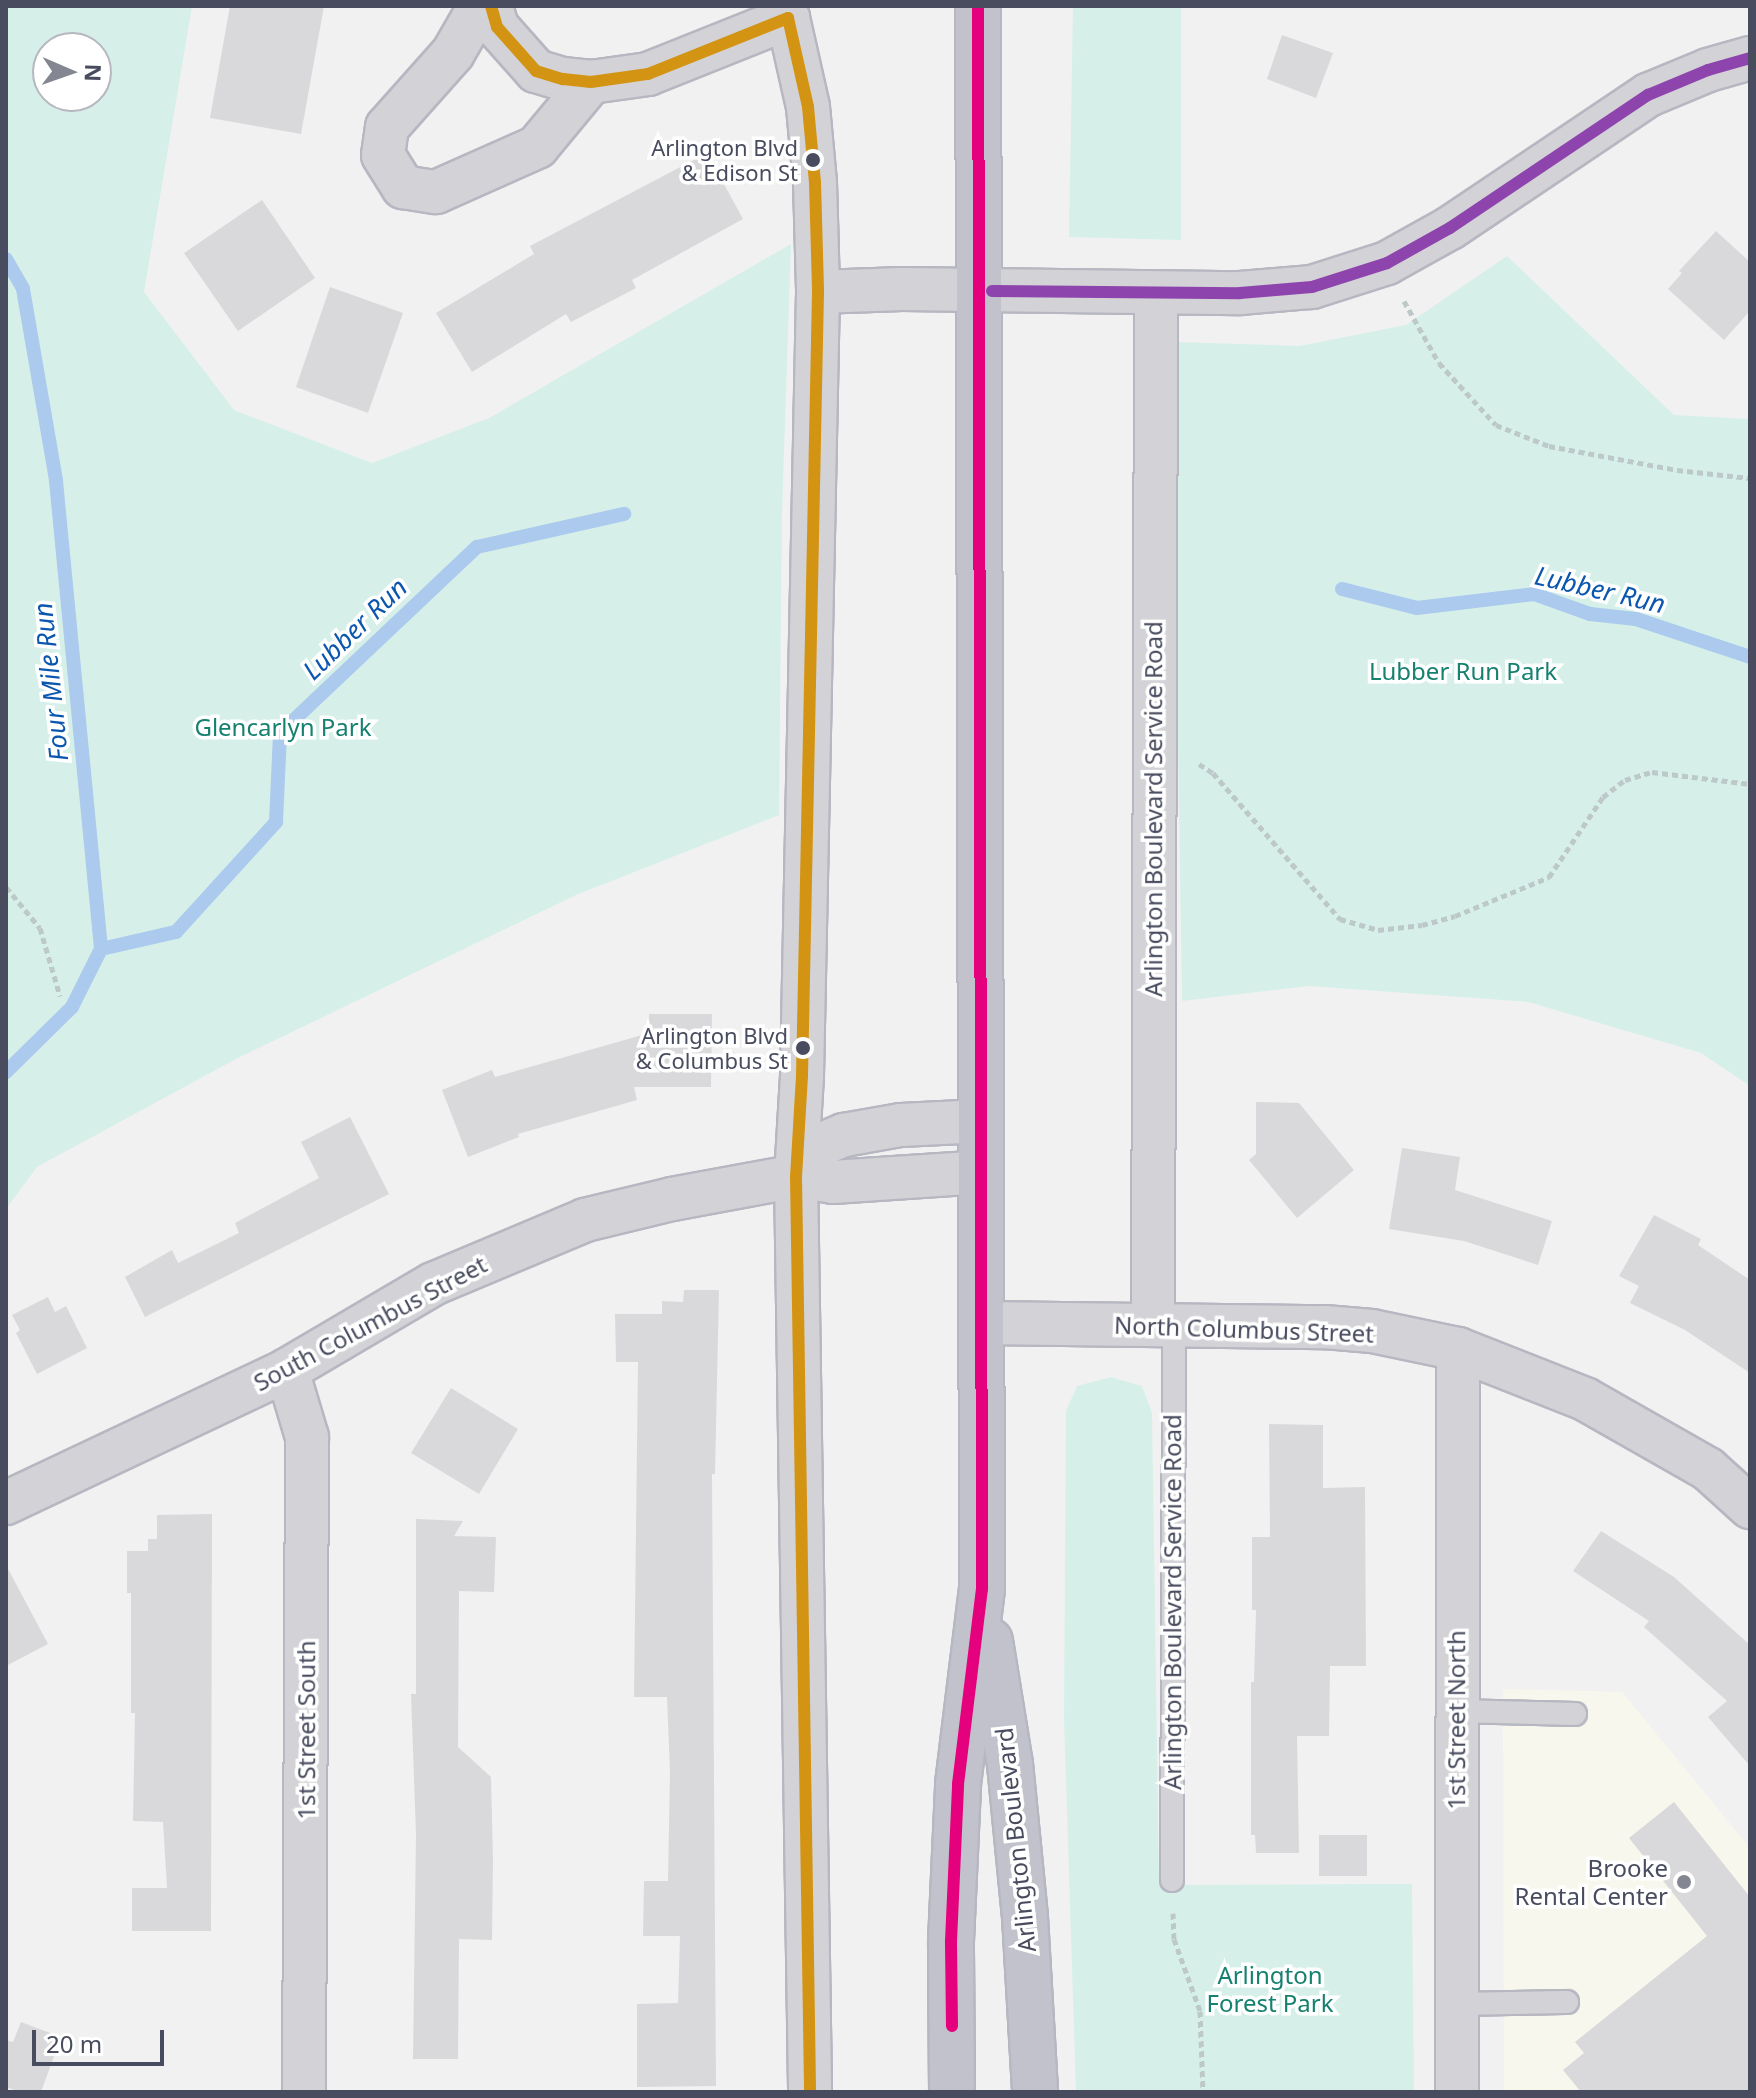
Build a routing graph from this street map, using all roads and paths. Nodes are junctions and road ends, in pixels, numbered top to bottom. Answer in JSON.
{"nodes":[{"id":1,"x":480,"y":6,"type":"edge"},
{"id":2,"x":491,"y":6,"type":"edge"},
{"id":3,"x":978,"y":6,"type":"edge"},
{"id":4,"x":1750,"y":58,"type":"edge"},
{"id":5,"x":591,"y":82,"type":"junction"},
{"id":6,"x":1387,"y":263,"type":"junction"},
{"id":7,"x":981,"y":290,"type":"junction"},
{"id":8,"x":818,"y":292,"type":"junction"},
{"id":9,"x":1156,"y":294,"type":"junction"},
{"id":10,"x":1750,"y":478,"type":"edge"},
{"id":11,"x":1152,"y":751,"type":"junction"},
{"id":12,"x":1750,"y":784,"type":"edge"},
{"id":13,"x":6,"y":887,"type":"edge"},
{"id":14,"x":60,"y":996,"type":"dead end"},
{"id":15,"x":982,"y":1121,"type":"junction"},
{"id":16,"x":982,"y":1172,"type":"junction"},
{"id":17,"x":796,"y":1176,"type":"junction"},
{"id":18,"x":982,"y":1323,"type":"junction"},
{"id":19,"x":1164,"y":1324,"type":"junction"},
{"id":20,"x":1458,"y":1349,"type":"junction"},
{"id":21,"x":287,"y":1370,"type":"junction"},
{"id":22,"x":6,"y":1503,"type":"edge"},
{"id":23,"x":1750,"y":1507,"type":"edge"},
{"id":24,"x":982,"y":1589,"type":"junction"},
{"id":25,"x":1456,"y":1711,"type":"junction"},
{"id":26,"x":1575,"y":1714,"type":"dead end"},
{"id":27,"x":1172,"y":1880,"type":"joint"},
{"id":28,"x":1567,"y":2002,"type":"dead end"},
{"id":29,"x":1456,"y":2004,"type":"junction"},
{"id":30,"x":304,"y":2092,"type":"edge"},
{"id":31,"x":810,"y":2092,"type":"edge"},
{"id":32,"x":952,"y":2092,"type":"edge"},
{"id":33,"x":1035,"y":2092,"type":"edge"},
{"id":34,"x":1203,"y":2092,"type":"edge"},
{"id":35,"x":1457,"y":2092,"type":"edge"}],
"edges":[{"from":1,"to":5,"type":"street"},
{"from":2,"to":5,"type":"street"},
{"from":3,"to":7,"type":"highway","name":"Arlington Boulevard"},
{"from":4,"to":6,"type":"street"},
{"from":5,"to":8,"type":"street"},
{"from":6,"to":9,"type":"street"},
{"from":6,"to":10,"type":"path"},
{"from":7,"to":8,"type":"street"},
{"from":7,"to":9,"type":"street"},
{"from":7,"to":15,"type":"highway","name":"Arlington Boulevard"},
{"from":8,"to":17,"type":"street"},
{"from":9,"to":11,"type":"street","name":"Arlington Boulevard Service Road"},
{"from":11,"to":12,"type":"path"},
{"from":11,"to":19,"type":"street","name":"Arlington Boulevard Service Road"},
{"from":13,"to":14,"type":"path"},
{"from":15,"to":16,"type":"highway","name":"Arlington Boulevard"},
{"from":15,"to":17,"type":"street"},
{"from":16,"to":17,"type":"street","name":"South Columbus Street"},
{"from":16,"to":18,"type":"highway","name":"Arlington Boulevard"},
{"from":17,"to":21,"type":"street","name":"South Columbus Street"},
{"from":17,"to":31,"type":"street"},
{"from":18,"to":19,"type":"street","name":"North Columbus Street"},
{"from":18,"to":24,"type":"highway","name":"Arlington Boulevard"},
{"from":19,"to":20,"type":"street","name":"North Columbus Street"},
{"from":19,"to":27,"type":"lane","name":"Arlington Boulevard Service Road"},
{"from":20,"to":23,"type":"street","name":"North Columbus Street"},
{"from":20,"to":25,"type":"street","name":"1st Street North"},
{"from":21,"to":22,"type":"street","name":"South Columbus Street"},
{"from":21,"to":30,"type":"street","name":"1st Street South"},
{"from":24,"to":32,"type":"highway","name":"Arlington Boulevard"},
{"from":24,"to":33,"type":"highway","name":"Arlington Boulevard"},
{"from":25,"to":26,"type":"lane"},
{"from":25,"to":29,"type":"street","name":"1st Street North"},
{"from":27,"to":34,"type":"path"},
{"from":28,"to":29,"type":"lane"},
{"from":29,"to":35,"type":"street","name":"1st Street North"}]}
